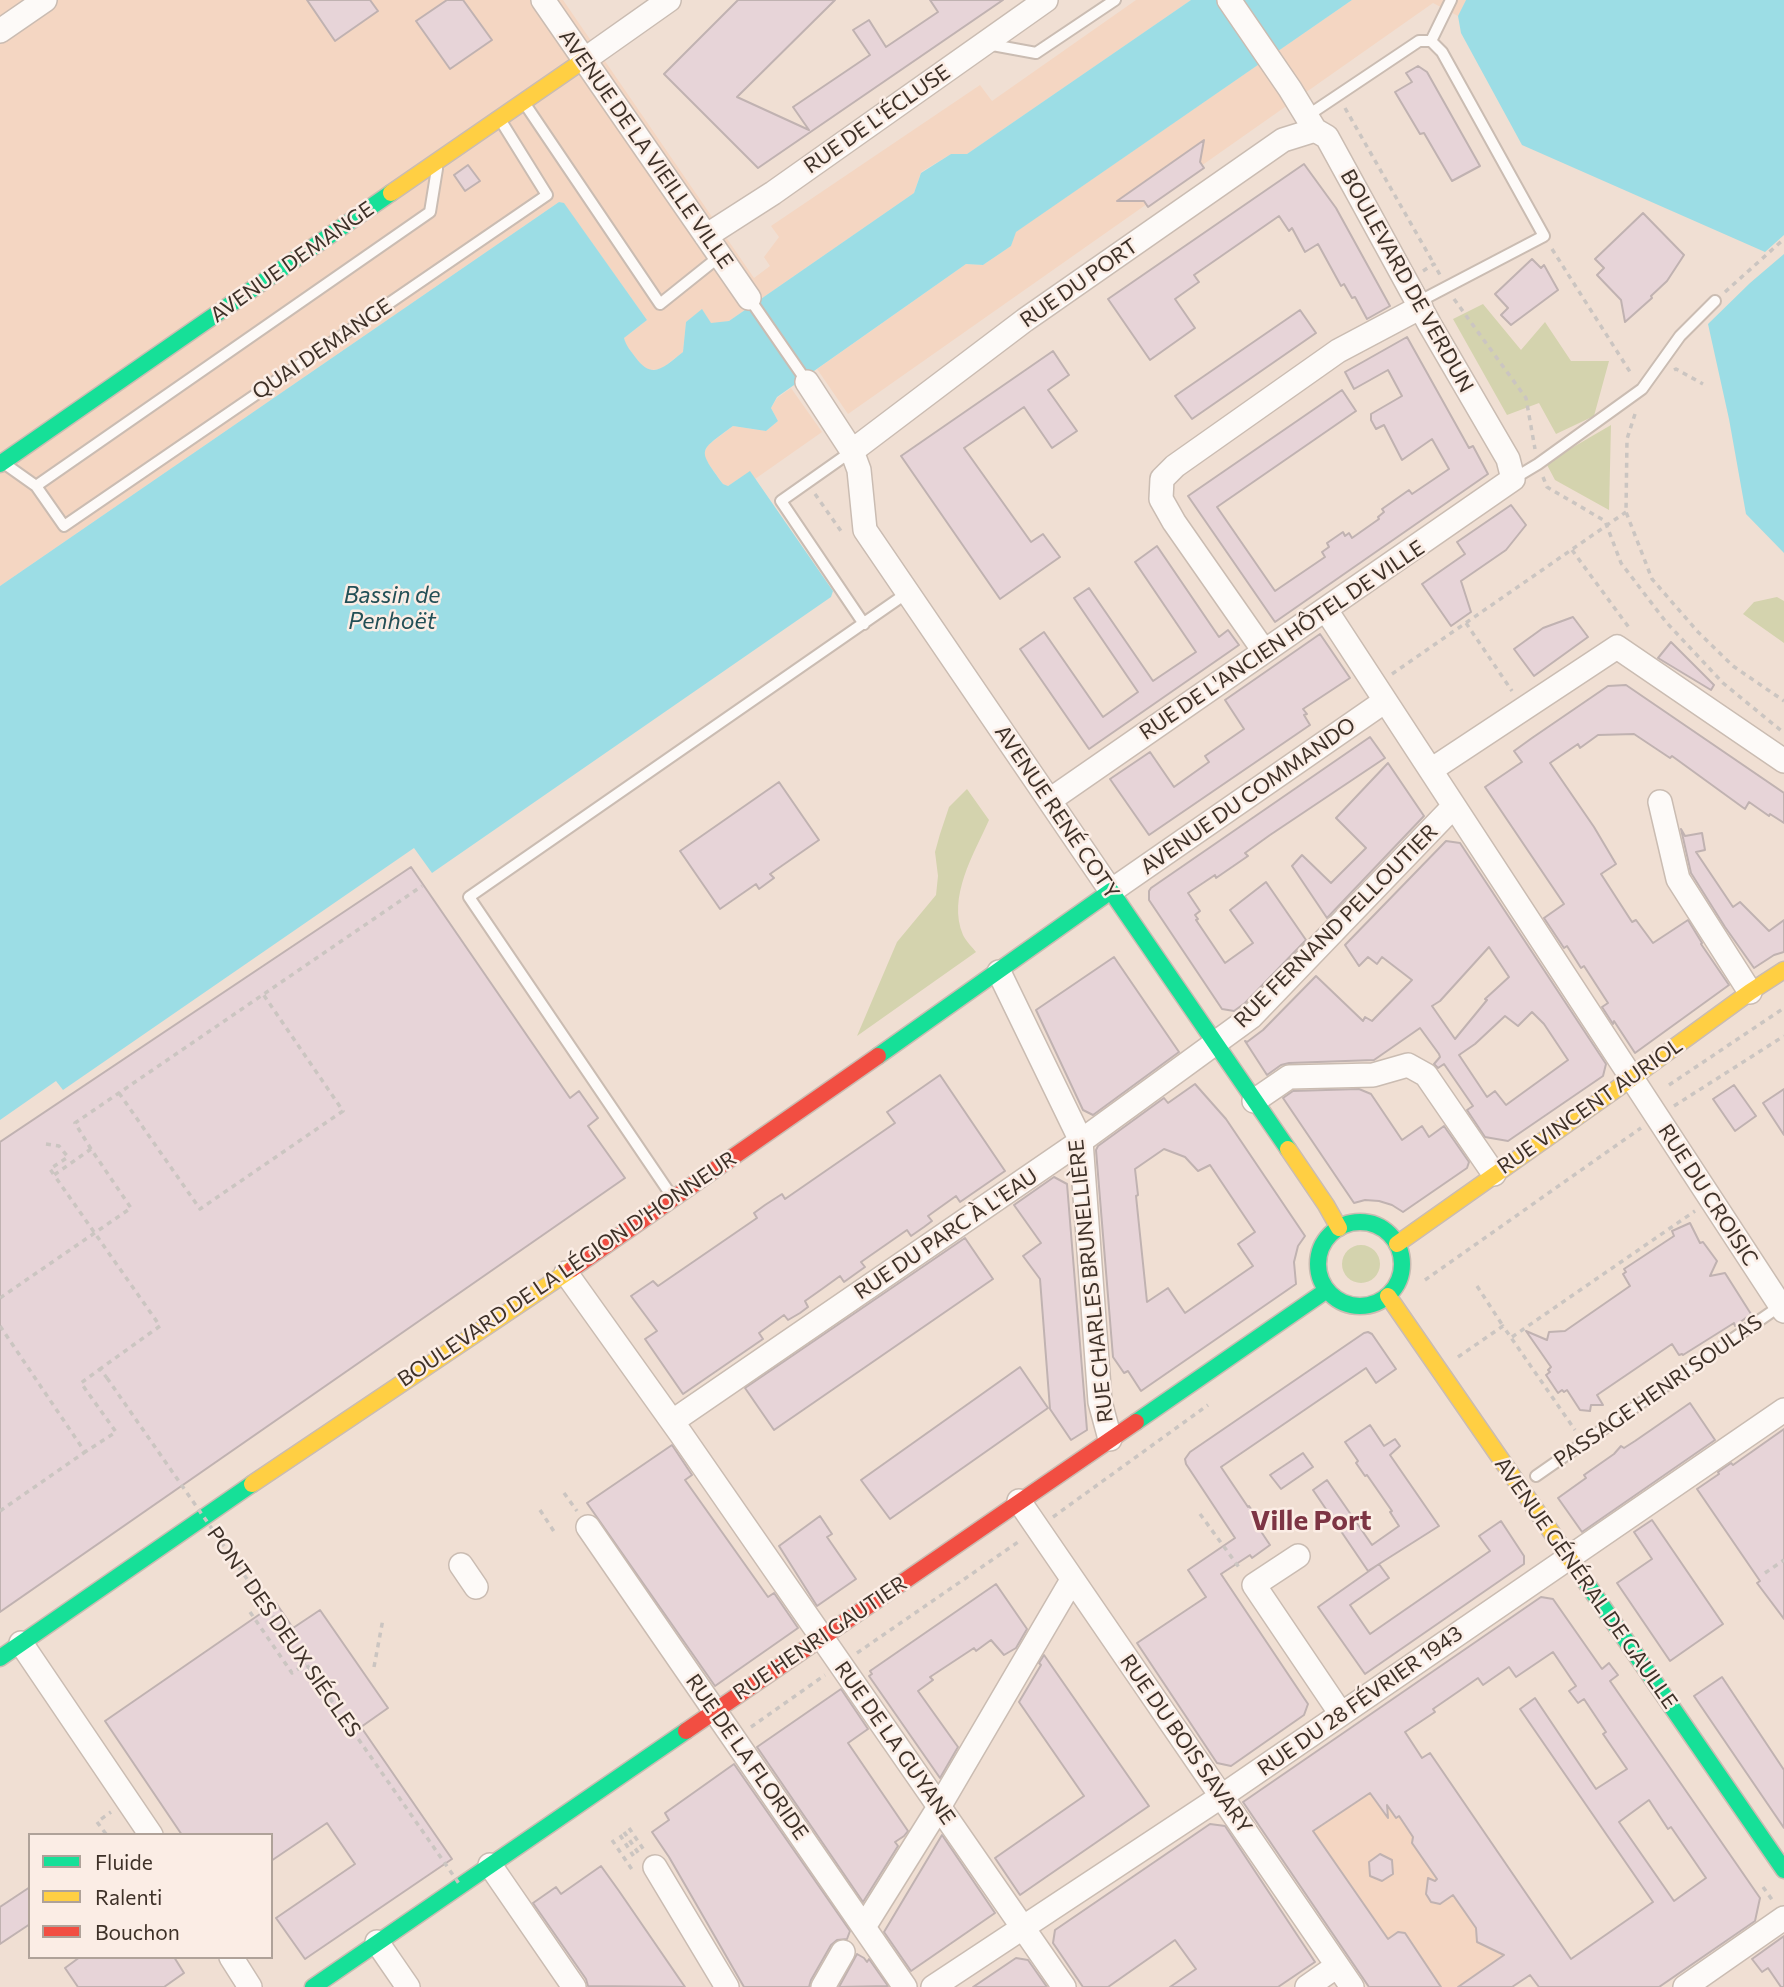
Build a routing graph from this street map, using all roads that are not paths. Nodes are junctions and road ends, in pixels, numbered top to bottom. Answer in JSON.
{"nodes":[{"id":1,"x":45,"y":0,"type":"edge"},
{"id":2,"x":544,"y":0,"type":"edge"},
{"id":3,"x":669,"y":0,"type":"edge"},
{"id":4,"x":1046,"y":0,"type":"edge"},
{"id":5,"x":1115,"y":0,"type":"edge"},
{"id":6,"x":1229,"y":0,"type":"edge"},
{"id":7,"x":1451,"y":0,"type":"edge"},
{"id":8,"x":0,"y":31,"type":"edge"},
{"id":9,"x":1431,"y":41,"type":"junction"},
{"id":10,"x":983,"y":44,"type":"junction"},
{"id":11,"x":584,"y":60,"type":"junction"},
{"id":12,"x":523,"y":102,"type":"junction"},
{"id":13,"x":499,"y":118,"type":"junction"},
{"id":14,"x":1311,"y":123,"type":"junction"},
{"id":15,"x":439,"y":160,"type":"junction"},
{"id":16,"x":706,"y":236,"type":"junction"},
{"id":17,"x":720,"y":256,"type":"junction"},
{"id":18,"x":749,"y":298,"type":"joint"},
{"id":19,"x":1715,"y":301,"type":"road end"},
{"id":20,"x":1419,"y":304,"type":"junction"},
{"id":21,"x":807,"y":382,"type":"joint"},
{"id":22,"x":852,"y":451,"type":"junction"},
{"id":23,"x":1,"y":463,"type":"edge"},
{"id":24,"x":1513,"y":480,"type":"junction"},
{"id":25,"x":36,"y":486,"type":"junction"},
{"id":26,"x":907,"y":593,"type":"junction"},
{"id":27,"x":1326,"y":610,"type":"junction"},
{"id":28,"x":863,"y":624,"type":"junction"},
{"id":29,"x":1264,"y":651,"type":"junction"},
{"id":30,"x":1385,"y":689,"type":"junction"},
{"id":31,"x":1784,"y":761,"type":"edge"},
{"id":32,"x":1431,"y":770,"type":"junction"},
{"id":33,"x":1049,"y":800,"type":"junction"},
{"id":34,"x":1660,"y":802,"type":"dead end"},
{"id":35,"x":1454,"y":806,"type":"junction"},
{"id":36,"x":1111,"y":891,"type":"junction"},
{"id":37,"x":1784,"y":970,"type":"edge"},
{"id":38,"x":999,"y":972,"type":"junction"},
{"id":39,"x":1750,"y":992,"type":"junction"},
{"id":40,"x":1216,"y":1043,"type":"junction"},
{"id":41,"x":1632,"y":1079,"type":"junction"},
{"id":42,"x":1254,"y":1101,"type":"junction"},
{"id":43,"x":1081,"y":1141,"type":"junction"},
{"id":44,"x":1494,"y":1174,"type":"junction"},
{"id":45,"x":673,"y":1198,"type":"junction"},
{"id":46,"x":1339,"y":1228,"type":"junction"},
{"id":47,"x":1397,"y":1244,"type":"junction"},
{"id":48,"x":566,"y":1273,"type":"junction"},
{"id":49,"x":1327,"y":1290,"type":"junction"},
{"id":50,"x":1388,"y":1296,"type":"junction"},
{"id":51,"x":1783,"y":1307,"type":"edge"},
{"id":52,"x":1784,"y":1410,"type":"edge"},
{"id":53,"x":673,"y":1421,"type":"junction"},
{"id":54,"x":1110,"y":1439,"type":"junction"},
{"id":55,"x":1536,"y":1476,"type":"dead end"},
{"id":56,"x":1019,"y":1501,"type":"junction"},
{"id":57,"x":588,"y":1527,"type":"dead end"},
{"id":58,"x":1298,"y":1556,"type":"dead end"},
{"id":59,"x":1569,"y":1557,"type":"junction"},
{"id":60,"x":461,"y":1565,"type":"dead end"},
{"id":61,"x":1072,"y":1580,"type":"junction"},
{"id":62,"x":476,"y":1587,"type":"dead end"},
{"id":63,"x":822,"y":1637,"type":"junction"},
{"id":64,"x":21,"y":1643,"type":"junction"},
{"id":65,"x":0,"y":1658,"type":"edge"},
{"id":66,"x":715,"y":1710,"type":"junction"},
{"id":67,"x":1340,"y":1714,"type":"junction"},
{"id":68,"x":1222,"y":1796,"type":"junction"},
{"id":69,"x":939,"y":1807,"type":"junction"},
{"id":70,"x":149,"y":1833,"type":"edge"},
{"id":71,"x":490,"y":1865,"type":"junction"},
{"id":72,"x":644,"y":1867,"type":"road end"},
{"id":73,"x":1784,"y":1870,"type":"edge"},
{"id":74,"x":1784,"y":1917,"type":"edge"},
{"id":75,"x":864,"y":1927,"type":"junction"},
{"id":76,"x":1023,"y":1927,"type":"junction"},
{"id":77,"x":377,"y":1942,"type":"junction"},
{"id":78,"x":843,"y":1952,"type":"dead end"},
{"id":79,"x":232,"y":1959,"type":"edge"},
{"id":80,"x":1337,"y":1966,"type":"junction"},
{"id":81,"x":250,"y":1987,"type":"edge"},
{"id":82,"x":313,"y":1987,"type":"edge"},
{"id":83,"x":408,"y":1987,"type":"edge"},
{"id":84,"x":574,"y":1987,"type":"edge"},
{"id":85,"x":727,"y":1987,"type":"edge"},
{"id":86,"x":823,"y":1987,"type":"edge"},
{"id":87,"x":905,"y":1987,"type":"edge"},
{"id":88,"x":933,"y":1987,"type":"edge"},
{"id":89,"x":1064,"y":1987,"type":"edge"},
{"id":90,"x":1307,"y":1987,"type":"edge"},
{"id":91,"x":1352,"y":1987,"type":"edge"},
{"id":92,"x":1685,"y":1987,"type":"edge"}],
"edges":[{"from":1,"to":8,"type":"street"},
{"from":2,"to":11,"type":"street","name":"AVENUE DE LA VIEILLE VILLE"},
{"from":3,"to":11,"type":"street"},
{"from":4,"to":10,"type":"street","name":"RUE DE L'ÉCLUSE"},
{"from":5,"to":10,"type":"lane"},
{"from":6,"to":14,"type":"street","name":"BOULEVARD DE VERDUN"},
{"from":7,"to":9,"type":"lane"},
{"from":9,"to":14,"type":"lane"},
{"from":9,"to":20,"type":"lane"},
{"from":10,"to":16,"type":"street","name":"RUE DE L'ÉCLUSE"},
{"from":11,"to":12,"type":"main road","name":"AVENUE DEMANGE"},
{"from":11,"to":16,"type":"street","name":"AVENUE DE LA VIEILLE VILLE"},
{"from":12,"to":13,"type":"main road","name":"AVENUE DEMANGE"},
{"from":12,"to":17,"type":"lane"},
{"from":13,"to":15,"type":"main road","name":"AVENUE DEMANGE"},
{"from":13,"to":25,"type":"lane","name":"QUAI DEMANGE"},
{"from":14,"to":20,"type":"street","name":"BOULEVARD DE VERDUN"},
{"from":14,"to":22,"type":"street","name":"RUE DU PORT"},
{"from":15,"to":23,"type":"main road","name":"AVENUE DEMANGE"},
{"from":15,"to":25,"type":"lane"},
{"from":16,"to":17,"type":"street","name":"AVENUE DE LA VIEILLE VILLE"},
{"from":17,"to":18,"type":"street","name":"AVENUE DE LA VIEILLE VILLE"},
{"from":18,"to":21,"type":"lane"},
{"from":19,"to":24,"type":"lane"},
{"from":20,"to":24,"type":"street","name":"BOULEVARD DE VERDUN"},
{"from":20,"to":29,"type":"street"},
{"from":21,"to":22,"type":"street","name":"AVENUE RENÉ COTY"},
{"from":22,"to":26,"type":"street","name":"AVENUE RENÉ COTY"},
{"from":22,"to":28,"type":"lane"},
{"from":23,"to":25,"type":"lane"},
{"from":24,"to":27,"type":"street","name":"RUE DE L'ANCIEN HÔTEL DE VILLE"},
{"from":26,"to":28,"type":"lane"},
{"from":26,"to":33,"type":"street","name":"AVENUE RENÉ COTY"},
{"from":27,"to":29,"type":"street","name":"RUE DE L'ANCIEN HÔTEL DE VILLE"},
{"from":27,"to":30,"type":"street","name":"RUE DU CROISIC"},
{"from":28,"to":45,"type":"lane"},
{"from":29,"to":33,"type":"street","name":"RUE DE L'ANCIEN HÔTEL DE VILLE"},
{"from":30,"to":32,"type":"street","name":"RUE DU CROISIC"},
{"from":30,"to":36,"type":"street","name":"AVENUE DU COMMANDO"},
{"from":31,"to":32,"type":"street"},
{"from":32,"to":35,"type":"street","name":"RUE DU CROISIC"},
{"from":33,"to":36,"type":"street","name":"AVENUE RENÉ COTY"},
{"from":34,"to":39,"type":"street"},
{"from":35,"to":40,"type":"street","name":"RUE FERNAND PELLOUTIER"},
{"from":35,"to":41,"type":"street","name":"RUE DU CROISIC"},
{"from":36,"to":38,"type":"main road","name":"BOULEVARD DE LA LÉGION D'HONNEUR"},
{"from":36,"to":40,"type":"main road","name":"AVENUE RENÉ COTY"},
{"from":37,"to":39,"type":"main road","name":"RUE VINCENT AURIOL"},
{"from":38,"to":43,"type":"street","name":"RUE CHARLES BRUNELLIÈRE"},
{"from":38,"to":45,"type":"main road","name":"BOULEVARD DE LA LÉGION D'HONNEUR"},
{"from":39,"to":41,"type":"main road","name":"RUE VINCENT AURIOL"},
{"from":40,"to":42,"type":"main road","name":"AVENUE RENÉ COTY"},
{"from":40,"to":43,"type":"street","name":"RUE DU PARC À L'EAU"},
{"from":41,"to":44,"type":"main road","name":"RUE VINCENT AURIOL"},
{"from":41,"to":51,"type":"street","name":"RUE DU CROISIC"},
{"from":42,"to":44,"type":"street"},
{"from":42,"to":46,"type":"main road","name":"AVENUE RENÉ COTY"},
{"from":43,"to":53,"type":"street","name":"RUE DU PARC À L'EAU"},
{"from":43,"to":54,"type":"street","name":"RUE CHARLES BRUNELLIÈRE"},
{"from":44,"to":47,"type":"main road","name":"RUE VINCENT AURIOL"},
{"from":45,"to":48,"type":"main road","name":"BOULEVARD DE LA LÉGION D'HONNEUR"},
{"from":46,"to":47,"type":"main road"},
{"from":46,"to":49,"type":"main road"},
{"from":47,"to":50,"type":"main road"},
{"from":48,"to":53,"type":"street","name":"RUE DE LA GUYANE"},
{"from":48,"to":64,"type":"main road","name":"BOULEVARD DE LA LÉGION D'HONNEUR"},
{"from":49,"to":50,"type":"main road"},
{"from":49,"to":54,"type":"main road","name":"RUE HENRI GAUTIER"},
{"from":50,"to":59,"type":"main road","name":"AVENUE GÉNÉRAL DE GAULLE"},
{"from":51,"to":55,"type":"lane","name":"PASSAGE HENRI SOULAS"},
{"from":52,"to":59,"type":"street","name":"RUE DU 28 FÉVRIER 1943"},
{"from":53,"to":63,"type":"street","name":"RUE DE LA GUYANE"},
{"from":54,"to":56,"type":"main road","name":"RUE HENRI GAUTIER"},
{"from":56,"to":61,"type":"street","name":"RUE DU BOIS SAVARY"},
{"from":56,"to":63,"type":"main road","name":"RUE HENRI GAUTIER"},
{"from":57,"to":66,"type":"street","name":"RUE DE LA FLORIDE"},
{"from":58,"to":67,"type":"street"},
{"from":59,"to":67,"type":"street","name":"RUE DU 28 FÉVRIER 1943"},
{"from":59,"to":73,"type":"main road","name":"AVENUE GÉNÉRAL DE GAULLE"},
{"from":60,"to":62,"type":"street"},
{"from":61,"to":68,"type":"street","name":"RUE DU BOIS SAVARY"},
{"from":61,"to":69,"type":"street"},
{"from":63,"to":66,"type":"main road","name":"RUE HENRI GAUTIER"},
{"from":63,"to":69,"type":"street","name":"RUE DE LA GUYANE"},
{"from":64,"to":65,"type":"main road","name":"BOULEVARD DE LA LÉGION D'HONNEUR"},
{"from":64,"to":70,"type":"street"},
{"from":66,"to":71,"type":"main road","name":"RUE HENRI GAUTIER"},
{"from":66,"to":75,"type":"street","name":"RUE DE LA FLORIDE"},
{"from":67,"to":68,"type":"street","name":"RUE DU 28 FÉVRIER 1943"},
{"from":68,"to":76,"type":"street","name":"RUE DU 28 FÉVRIER 1943"},
{"from":68,"to":80,"type":"street","name":"RUE DU BOIS SAVARY"},
{"from":69,"to":75,"type":"street"},
{"from":69,"to":76,"type":"street","name":"RUE DE LA GUYANE"},
{"from":71,"to":77,"type":"main road","name":"RUE HENRI GAUTIER"},
{"from":71,"to":84,"type":"street"},
{"from":72,"to":85,"type":"street"},
{"from":74,"to":92,"type":"street"},
{"from":75,"to":87,"type":"street","name":"RUE DE LA FLORIDE"},
{"from":76,"to":88,"type":"street","name":"RUE DU 28 FÉVRIER 1943"},
{"from":76,"to":89,"type":"street","name":"RUE DE LA GUYANE"},
{"from":77,"to":82,"type":"main road","name":"RUE HENRI GAUTIER"},
{"from":77,"to":83,"type":"street"},
{"from":78,"to":86,"type":"street"},
{"from":79,"to":81,"type":"street"},
{"from":80,"to":90,"type":"street"},
{"from":80,"to":91,"type":"street","name":"RUE DU BOIS SAVARY"}]}
